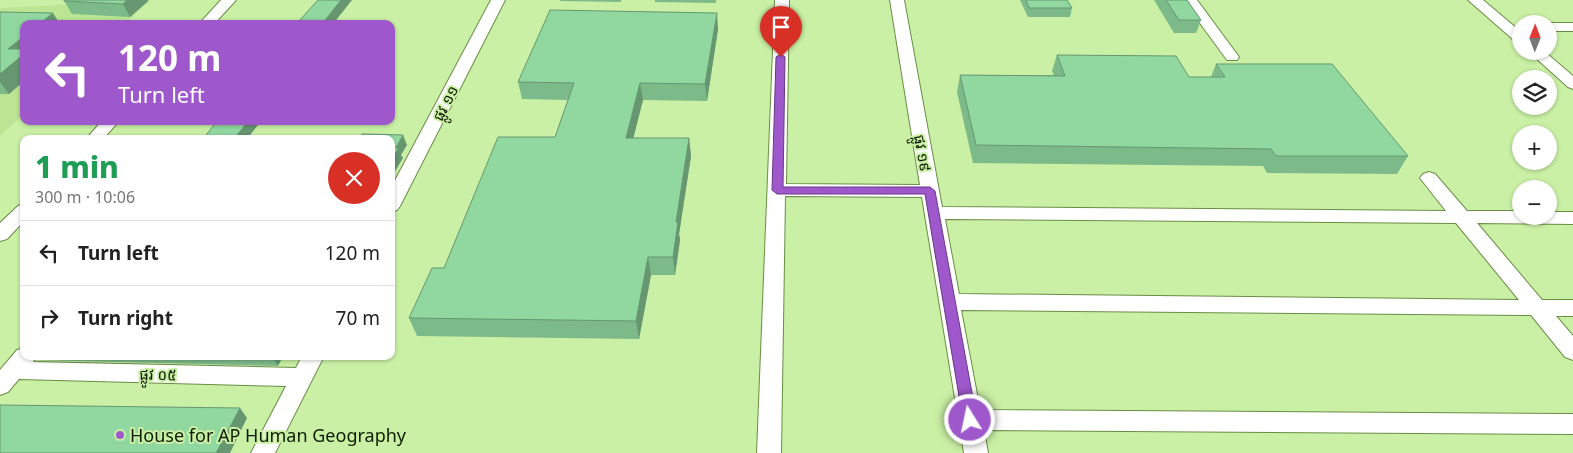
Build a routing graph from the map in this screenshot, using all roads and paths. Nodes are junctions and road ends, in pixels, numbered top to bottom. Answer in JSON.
{"nodes":[{"id":1,"x":229,"y":0,"type":"edge"},
{"id":2,"x":498,"y":0,"type":"edge"},
{"id":3,"x":782,"y":0,"type":"edge"},
{"id":4,"x":897,"y":0,"type":"edge"},
{"id":5,"x":1190,"y":0,"type":"edge"},
{"id":6,"x":1475,"y":0,"type":"edge"},
{"id":7,"x":210,"y":20,"type":"edge"},
{"id":8,"x":1505,"y":26,"type":"junction"},
{"id":9,"x":1512,"y":26,"type":"edge"},
{"id":10,"x":1558,"y":27,"type":"edge"},
{"id":11,"x":1573,"y":27,"type":"edge"},
{"id":12,"x":1512,"y":32,"type":"edge"},
{"id":13,"x":1232,"y":57,"type":"dead end"},
{"id":14,"x":1546,"y":60,"type":"edge"},
{"id":15,"x":1572,"y":82,"type":"edge"},
{"id":16,"x":107,"y":125,"type":"edge"},
{"id":17,"x":98,"y":135,"type":"edge"},
{"id":18,"x":1429,"y":178,"type":"dead end"},
{"id":19,"x":777,"y":190,"type":"junction"},
{"id":20,"x":930,"y":191,"type":"junction"},
{"id":21,"x":395,"y":199,"type":"edge"},
{"id":22,"x":934,"y":213,"type":"junction"},
{"id":23,"x":20,"y":214,"type":"edge"},
{"id":24,"x":1462,"y":217,"type":"junction"},
{"id":25,"x":1573,"y":218,"type":"edge"},
{"id":26,"x":0,"y":234,"type":"edge"},
{"id":27,"x":950,"y":302,"type":"junction"},
{"id":28,"x":1536,"y":307,"type":"junction"},
{"id":29,"x":1573,"y":308,"type":"edge"},
{"id":30,"x":1573,"y":352,"type":"edge"},
{"id":31,"x":312,"y":360,"type":"edge"},
{"id":32,"x":13,"y":371,"type":"edge"},
{"id":33,"x":303,"y":377,"type":"junction"},
{"id":34,"x":970,"y":420,"type":"junction"},
{"id":35,"x":1573,"y":424,"type":"edge"},
{"id":36,"x":263,"y":453,"type":"edge"},
{"id":37,"x":770,"y":453,"type":"edge"},
{"id":38,"x":976,"y":453,"type":"edge"}],
"edges":[{"from":1,"to":7,"type":"street"},
{"from":2,"to":21,"type":"street","name":"ផ្លូវ ១១"},
{"from":3,"to":19,"type":"street"},
{"from":4,"to":20,"type":"street","name":"ផ្លូវ ១៩"},
{"from":5,"to":13,"type":"street"},
{"from":6,"to":8,"type":"street"},
{"from":8,"to":9,"type":"street"},
{"from":8,"to":12,"type":"street"},
{"from":10,"to":11,"type":"street"},
{"from":14,"to":15,"type":"street"},
{"from":16,"to":17,"type":"street"},
{"from":18,"to":24,"type":"street"},
{"from":19,"to":20,"type":"street"},
{"from":19,"to":37,"type":"street"},
{"from":20,"to":22,"type":"street","name":"ផ្លូវ ១៩"},
{"from":22,"to":24,"type":"street"},
{"from":22,"to":27,"type":"street","name":"ផ្លូវ ១៩"},
{"from":23,"to":26,"type":"street"},
{"from":24,"to":25,"type":"street"},
{"from":24,"to":28,"type":"street"},
{"from":27,"to":28,"type":"street"},
{"from":27,"to":34,"type":"street","name":"ផ្លូវ ១៩"},
{"from":28,"to":29,"type":"street"},
{"from":28,"to":30,"type":"street"},
{"from":31,"to":33,"type":"street"},
{"from":32,"to":33,"type":"street","name":"ផ្លូវ ០៥"},
{"from":33,"to":36,"type":"street"},
{"from":34,"to":35,"type":"street"},
{"from":34,"to":38,"type":"street","name":"ផ្លូវ ១៩"}]}
